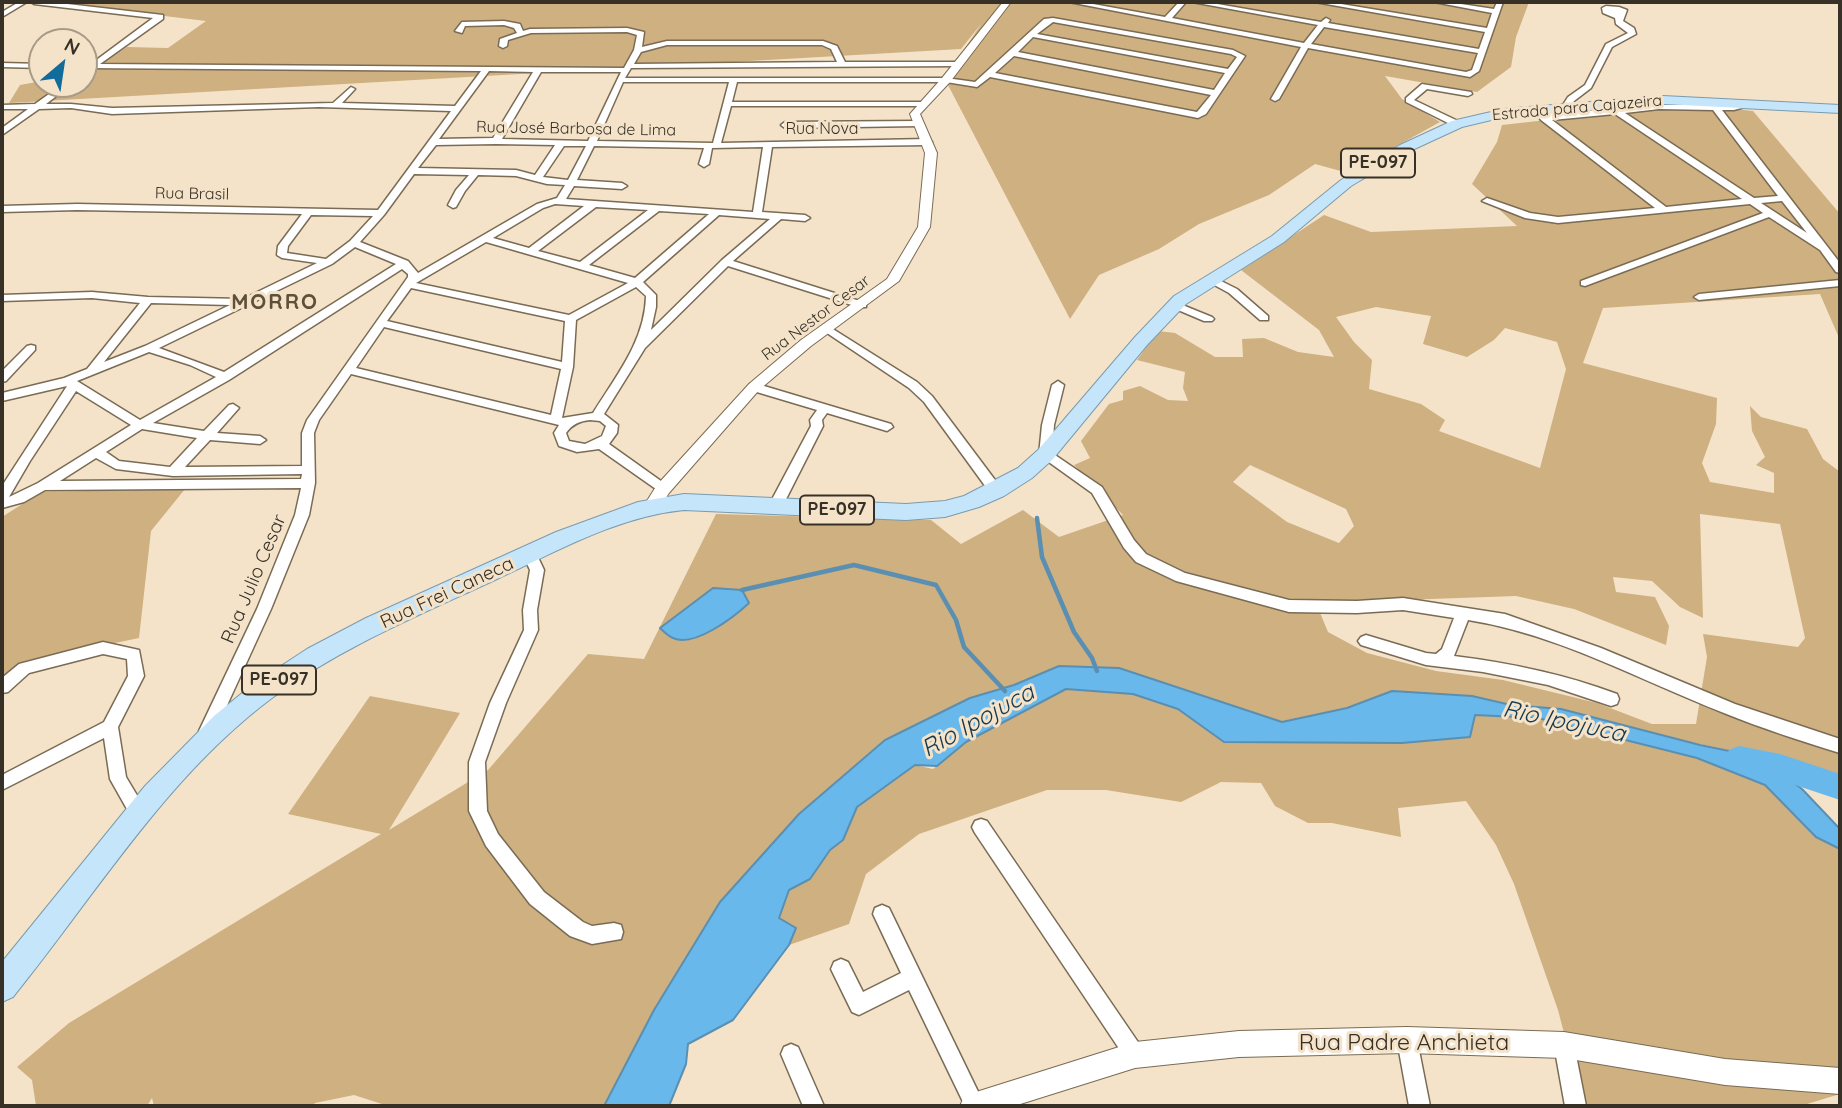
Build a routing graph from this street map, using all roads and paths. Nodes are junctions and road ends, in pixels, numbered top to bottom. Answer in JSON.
{"nodes":[{"id":1,"x":24,"y":2,"type":"edge"},
{"id":2,"x":34,"y":2,"type":"edge"},
{"id":3,"x":1007,"y":2,"type":"edge"},
{"id":4,"x":1072,"y":2,"type":"edge"},
{"id":5,"x":1183,"y":2,"type":"edge"},
{"id":6,"x":1195,"y":2,"type":"edge"},
{"id":7,"x":1318,"y":2,"type":"edge"},
{"id":8,"x":1383,"y":2,"type":"edge"},
{"id":9,"x":1437,"y":2,"type":"edge"},
{"id":10,"x":1500,"y":2,"type":"edge"},
{"id":11,"x":1337,"y":5,"type":"junction"},
{"id":12,"x":1376,"y":12,"type":"junction"},
{"id":13,"x":1498,"y":12,"type":"junction"},
{"id":14,"x":2,"y":15,"type":"edge"},
{"id":15,"x":1619,"y":17,"type":"dead end"},
{"id":16,"x":1167,"y":19,"type":"junction"},
{"id":17,"x":1322,"y":24,"type":"junction"},
{"id":18,"x":459,"y":31,"type":"dead end"},
{"id":19,"x":1490,"y":31,"type":"junction"},
{"id":20,"x":520,"y":32,"type":"junction"},
{"id":21,"x":1032,"y":35,"type":"junction"},
{"id":22,"x":723,"y":44,"type":"junction"},
{"id":23,"x":1306,"y":45,"type":"junction"},
{"id":24,"x":503,"y":46,"type":"dead end"},
{"id":25,"x":638,"y":50,"type":"junction"},
{"id":26,"x":1483,"y":52,"type":"junction"},
{"id":27,"x":1012,"y":53,"type":"junction"},
{"id":28,"x":98,"y":60,"type":"edge"},
{"id":29,"x":958,"y":64,"type":"junction"},
{"id":30,"x":2,"y":65,"type":"edge"},
{"id":31,"x":842,"y":65,"type":"junction"},
{"id":32,"x":28,"y":66,"type":"edge"},
{"id":33,"x":719,"y":66,"type":"junction"},
{"id":34,"x":98,"y":68,"type":"edge"},
{"id":35,"x":628,"y":68,"type":"junction"},
{"id":36,"x":485,"y":71,"type":"junction"},
{"id":37,"x":537,"y":71,"type":"junction"},
{"id":38,"x":1230,"y":72,"type":"junction"},
{"id":39,"x":987,"y":74,"type":"junction"},
{"id":40,"x":715,"y":79,"type":"junction"},
{"id":41,"x":734,"y":79,"type":"junction"},
{"id":42,"x":620,"y":80,"type":"junction"},
{"id":43,"x":946,"y":80,"type":"junction"},
{"id":44,"x":351,"y":89,"type":"dead end"},
{"id":45,"x":1215,"y":93,"type":"junction"},
{"id":46,"x":1468,"y":94,"type":"dead end"},
{"id":47,"x":50,"y":98,"type":"edge"},
{"id":48,"x":1275,"y":99,"type":"dead end"},
{"id":49,"x":729,"y":104,"type":"junction"},
{"id":50,"x":788,"y":104,"type":"junction"},
{"id":51,"x":921,"y":104,"type":"junction"},
{"id":52,"x":1745,"y":104,"type":"junction"},
{"id":53,"x":335,"y":105,"type":"junction"},
{"id":54,"x":39,"y":106,"type":"junction"},
{"id":55,"x":2,"y":107,"type":"edge"},
{"id":56,"x":1715,"y":107,"type":"junction"},
{"id":57,"x":1565,"y":108,"type":"junction"},
{"id":58,"x":1618,"y":108,"type":"junction"},
{"id":59,"x":458,"y":109,"type":"junction"},
{"id":60,"x":1840,"y":110,"type":"edge"},
{"id":61,"x":1540,"y":114,"type":"junction"},
{"id":62,"x":917,"y":124,"type":"junction"},
{"id":63,"x":1457,"y":124,"type":"junction"},
{"id":64,"x":785,"y":125,"type":"junction"},
{"id":65,"x":2,"y":132,"type":"edge"},
{"id":66,"x":496,"y":141,"type":"junction"},
{"id":67,"x":435,"y":142,"type":"junction"},
{"id":68,"x":562,"y":142,"type":"junction"},
{"id":69,"x":928,"y":142,"type":"junction"},
{"id":70,"x":592,"y":143,"type":"junction"},
{"id":71,"x":713,"y":144,"type":"junction"},
{"id":72,"x":768,"y":144,"type":"junction"},
{"id":73,"x":780,"y":144,"type":"junction"},
{"id":74,"x":704,"y":164,"type":"dead end"},
{"id":75,"x":545,"y":166,"type":"junction"},
{"id":76,"x":413,"y":171,"type":"junction"},
{"id":77,"x":476,"y":172,"type":"junction"},
{"id":78,"x":523,"y":174,"type":"junction"},
{"id":79,"x":538,"y":178,"type":"junction"},
{"id":80,"x":570,"y":183,"type":"junction"},
{"id":81,"x":622,"y":186,"type":"dead end"},
{"id":82,"x":1784,"y":198,"type":"junction"},
{"id":83,"x":1487,"y":201,"type":"dead end"},
{"id":84,"x":1750,"y":201,"type":"junction"},
{"id":85,"x":560,"y":202,"type":"junction"},
{"id":86,"x":593,"y":204,"type":"junction"},
{"id":87,"x":453,"y":205,"type":"dead end"},
{"id":88,"x":657,"y":208,"type":"junction"},
{"id":89,"x":2,"y":209,"type":"edge"},
{"id":90,"x":1662,"y":209,"type":"junction"},
{"id":91,"x":309,"y":211,"type":"junction"},
{"id":92,"x":717,"y":212,"type":"junction"},
{"id":93,"x":381,"y":213,"type":"junction"},
{"id":94,"x":1769,"y":214,"type":"junction"},
{"id":95,"x":757,"y":215,"type":"junction"},
{"id":96,"x":779,"y":216,"type":"junction"},
{"id":97,"x":805,"y":218,"type":"dead end"},
{"id":98,"x":486,"y":239,"type":"junction"},
{"id":99,"x":354,"y":243,"type":"junction"},
{"id":100,"x":1822,"y":248,"type":"junction"},
{"id":101,"x":529,"y":253,"type":"junction"},
{"id":102,"x":328,"y":262,"type":"junction"},
{"id":103,"x":726,"y":262,"type":"junction"},
{"id":104,"x":404,"y":263,"type":"junction"},
{"id":105,"x":580,"y":267,"type":"junction"},
{"id":106,"x":1840,"y":270,"type":"edge"},
{"id":107,"x":1211,"y":279,"type":"junction"},
{"id":108,"x":637,"y":282,"type":"junction"},
{"id":109,"x":409,"y":283,"type":"junction"},
{"id":110,"x":1585,"y":283,"type":"dead end"},
{"id":111,"x":1840,"y":283,"type":"edge"},
{"id":112,"x":1699,"y":297,"type":"dead end"},
{"id":113,"x":2,"y":298,"type":"edge"},
{"id":114,"x":148,"y":300,"type":"junction"},
{"id":115,"x":247,"y":302,"type":"junction"},
{"id":116,"x":862,"y":304,"type":"junction"},
{"id":117,"x":1175,"y":305,"type":"junction"},
{"id":118,"x":571,"y":318,"type":"junction"},
{"id":119,"x":1264,"y":318,"type":"dead end"},
{"id":120,"x":1208,"y":319,"type":"dead end"},
{"id":121,"x":380,"y":323,"type":"junction"},
{"id":122,"x":828,"y":329,"type":"junction"},
{"id":123,"x":641,"y":346,"type":"junction"},
{"id":124,"x":31,"y":348,"type":"dead end"},
{"id":125,"x":149,"y":348,"type":"junction"},
{"id":126,"x":567,"y":367,"type":"junction"},
{"id":127,"x":347,"y":369,"type":"junction"},
{"id":128,"x":91,"y":371,"type":"junction"},
{"id":129,"x":2,"y":377,"type":"edge"},
{"id":130,"x":225,"y":377,"type":"junction"},
{"id":131,"x":71,"y":383,"type":"junction"},
{"id":132,"x":1058,"y":385,"type":"dead end"},
{"id":133,"x":754,"y":387,"type":"junction"},
{"id":134,"x":2,"y":397,"type":"edge"},
{"id":135,"x":233,"y":408,"type":"dead end"},
{"id":136,"x":824,"y":409,"type":"junction"},
{"id":137,"x":597,"y":416,"type":"junction"},
{"id":138,"x":562,"y":421,"type":"junction"},
{"id":139,"x":140,"y":425,"type":"junction"},
{"id":140,"x":887,"y":427,"type":"dead end"},
{"id":141,"x":207,"y":436,"type":"junction"},
{"id":142,"x":260,"y":440,"type":"dead end"},
{"id":143,"x":600,"y":444,"type":"junction"},
{"id":144,"x":96,"y":452,"type":"junction"},
{"id":145,"x":1045,"y":455,"type":"junction"},
{"id":146,"x":173,"y":472,"type":"junction"},
{"id":147,"x":1020,"y":476,"type":"joint"},
{"id":148,"x":308,"y":477,"type":"junction"},
{"id":149,"x":43,"y":486,"type":"junction"},
{"id":150,"x":996,"y":491,"type":"junction"},
{"id":151,"x":658,"y":496,"type":"junction"},
{"id":152,"x":2,"y":500,"type":"edge"},
{"id":153,"x":775,"y":507,"type":"junction"},
{"id":154,"x":530,"y":555,"type":"junction"},
{"id":155,"x":1464,"y":612,"type":"junction"},
{"id":156,"x":1366,"y":642,"type":"dead end"},
{"id":157,"x":1439,"y":660,"type":"junction"},
{"id":158,"x":2,"y":687,"type":"edge"},
{"id":159,"x":1611,"y":699,"type":"dead end"},
{"id":160,"x":110,"y":727,"type":"junction"},
{"id":161,"x":203,"y":741,"type":"junction"},
{"id":162,"x":1840,"y":746,"type":"edge"},
{"id":163,"x":2,"y":783,"type":"edge"},
{"id":164,"x":138,"y":812,"type":"junction"},
{"id":165,"x":981,"y":827,"type":"dead end"},
{"id":166,"x":882,"y":914,"type":"dead end"},
{"id":167,"x":614,"y":932,"type":"dead end"},
{"id":168,"x":841,"y":969,"type":"dead end"},
{"id":169,"x":914,"y":977,"type":"junction"},
{"id":170,"x":2,"y":986,"type":"edge"},
{"id":171,"x":1408,"y":1040,"type":"junction"},
{"id":172,"x":1564,"y":1045,"type":"junction"},
{"id":173,"x":791,"y":1054,"type":"dead end"},
{"id":174,"x":1135,"y":1055,"type":"junction"},
{"id":175,"x":1840,"y":1082,"type":"edge"},
{"id":176,"x":814,"y":1106,"type":"edge"},
{"id":177,"x":974,"y":1106,"type":"edge"},
{"id":178,"x":1420,"y":1106,"type":"edge"},
{"id":179,"x":1576,"y":1106,"type":"edge"}],
"edges":[{"from":1,"to":14,"type":"street"},
{"from":2,"to":28,"type":"street"},
{"from":3,"to":29,"type":"street"},
{"from":4,"to":16,"type":"street"},
{"from":5,"to":16,"type":"street"},
{"from":6,"to":17,"type":"street"},
{"from":7,"to":11,"type":"street"},
{"from":8,"to":12,"type":"street"},
{"from":9,"to":13,"type":"street"},
{"from":10,"to":13,"type":"street"},
{"from":11,"to":12,"type":"street"},
{"from":11,"to":17,"type":"street"},
{"from":12,"to":19,"type":"street"},
{"from":13,"to":19,"type":"street"},
{"from":15,"to":57,"type":"street"},
{"from":16,"to":23,"type":"street"},
{"from":17,"to":23,"type":"street"},
{"from":17,"to":26,"type":"street"},
{"from":18,"to":20,"type":"street"},
{"from":19,"to":26,"type":"street"},
{"from":20,"to":24,"type":"street"},
{"from":20,"to":25,"type":"street"},
{"from":21,"to":27,"type":"street"},
{"from":21,"to":38,"type":"street"},
{"from":21,"to":38,"type":"street"},
{"from":22,"to":25,"type":"street"},
{"from":22,"to":31,"type":"street"},
{"from":22,"to":33,"type":"street"},
{"from":23,"to":26,"type":"street"},
{"from":23,"to":48,"type":"street"},
{"from":25,"to":35,"type":"street"},
{"from":27,"to":39,"type":"street"},
{"from":27,"to":45,"type":"street"},
{"from":29,"to":31,"type":"street"},
{"from":29,"to":43,"type":"street"},
{"from":30,"to":32,"type":"street"},
{"from":31,"to":33,"type":"street"},
{"from":33,"to":35,"type":"street"},
{"from":33,"to":40,"type":"street"},
{"from":34,"to":36,"type":"street"},
{"from":35,"to":37,"type":"street"},
{"from":35,"to":42,"type":"street"},
{"from":36,"to":37,"type":"street"},
{"from":36,"to":59,"type":"street"},
{"from":37,"to":66,"type":"street"},
{"from":38,"to":45,"type":"street"},
{"from":39,"to":43,"type":"street"},
{"from":39,"to":45,"type":"street"},
{"from":40,"to":41,"type":"street"},
{"from":40,"to":42,"type":"street"},
{"from":41,"to":43,"type":"street"},
{"from":41,"to":49,"type":"street"},
{"from":42,"to":70,"type":"street"},
{"from":43,"to":51,"type":"street"},
{"from":44,"to":53,"type":"street"},
{"from":46,"to":63,"type":"street"},
{"from":47,"to":54,"type":"street"},
{"from":49,"to":50,"type":"street"},
{"from":49,"to":71,"type":"street"},
{"from":50,"to":51,"type":"street"},
{"from":50,"to":64,"type":"street"},
{"from":51,"to":62,"type":"street"},
{"from":52,"to":56,"type":"street"},
{"from":52,"to":58,"type":"main road","name":"Estrada para Cajazeira","number":"PE-097"},
{"from":52,"to":60,"type":"main road","name":"Estrada para Cajazeira","number":"PE-097"},
{"from":53,"to":54,"type":"street"},
{"from":53,"to":59,"type":"street"},
{"from":54,"to":55,"type":"street"},
{"from":54,"to":65,"type":"street"},
{"from":56,"to":58,"type":"street"},
{"from":56,"to":82,"type":"street"},
{"from":57,"to":58,"type":"main road","name":"Estrada para Cajazeira","number":"PE-097"},
{"from":57,"to":61,"type":"main road","name":"Estrada para Cajazeira","number":"PE-097"},
{"from":58,"to":61,"type":"street"},
{"from":58,"to":84,"type":"street"},
{"from":59,"to":67,"type":"street"},
{"from":61,"to":63,"type":"main road","name":"Estrada para Cajazeira","number":"PE-097"},
{"from":61,"to":90,"type":"street"},
{"from":62,"to":64,"type":"street"},
{"from":62,"to":69,"type":"street","name":"Rua Nestor Cesar"},
{"from":63,"to":107,"type":"main road","name":"Estrada para Cajazeira","number":"PE-097"},
{"from":64,"to":73,"type":"street"},
{"from":66,"to":67,"type":"street","name":"Rua José Barbosa de Lima"},
{"from":66,"to":68,"type":"street","name":"Rua José Barbosa de Lima"},
{"from":67,"to":76,"type":"street"},
{"from":68,"to":70,"type":"street","name":"Rua José Barbosa de Lima"},
{"from":68,"to":75,"type":"street"},
{"from":69,"to":73,"type":"street","name":"Rua Nova"},
{"from":69,"to":116,"type":"street","name":"Rua Nestor Cesar"},
{"from":70,"to":71,"type":"street","name":"Rua José Barbosa de Lima"},
{"from":70,"to":80,"type":"street"},
{"from":71,"to":72,"type":"street","name":"Rua Nova"},
{"from":71,"to":74,"type":"street"},
{"from":72,"to":73,"type":"street","name":"Rua Nova"},
{"from":72,"to":95,"type":"street"},
{"from":75,"to":78,"type":"street"},
{"from":75,"to":79,"type":"street"},
{"from":76,"to":77,"type":"street"},
{"from":76,"to":93,"type":"street"},
{"from":77,"to":78,"type":"street"},
{"from":77,"to":87,"type":"street"},
{"from":78,"to":79,"type":"street"},
{"from":79,"to":80,"type":"street"},
{"from":80,"to":81,"type":"street"},
{"from":80,"to":85,"type":"street"},
{"from":82,"to":84,"type":"street"},
{"from":82,"to":100,"type":"street"},
{"from":83,"to":90,"type":"street"},
{"from":84,"to":90,"type":"street"},
{"from":84,"to":94,"type":"street"},
{"from":85,"to":86,"type":"street"},
{"from":85,"to":98,"type":"street"},
{"from":86,"to":88,"type":"street"},
{"from":86,"to":101,"type":"street"},
{"from":88,"to":92,"type":"street"},
{"from":88,"to":105,"type":"street"},
{"from":89,"to":91,"type":"street","name":"Rua Brasil"},
{"from":91,"to":93,"type":"street","name":"Rua Brasil"},
{"from":91,"to":102,"type":"street"},
{"from":92,"to":95,"type":"street"},
{"from":92,"to":108,"type":"street"},
{"from":93,"to":99,"type":"street"},
{"from":94,"to":100,"type":"street"},
{"from":94,"to":110,"type":"street"},
{"from":95,"to":96,"type":"street"},
{"from":96,"to":97,"type":"street"},
{"from":96,"to":103,"type":"street"},
{"from":98,"to":101,"type":"street"},
{"from":98,"to":109,"type":"street"},
{"from":99,"to":102,"type":"street"},
{"from":99,"to":104,"type":"street"},
{"from":100,"to":106,"type":"street"},
{"from":101,"to":105,"type":"street"},
{"from":102,"to":115,"type":"street"},
{"from":103,"to":116,"type":"street"},
{"from":103,"to":123,"type":"street"},
{"from":104,"to":109,"type":"street"},
{"from":104,"to":130,"type":"street"},
{"from":105,"to":108,"type":"street"},
{"from":107,"to":117,"type":"main road","name":"Estrada para Cajazeira","number":"PE-097"},
{"from":107,"to":119,"type":"street"},
{"from":108,"to":118,"type":"street"},
{"from":108,"to":123,"type":"street"},
{"from":109,"to":118,"type":"street"},
{"from":109,"to":121,"type":"street","name":"Rua Julio Cesar"},
{"from":111,"to":112,"type":"street"},
{"from":113,"to":114,"type":"street"},
{"from":114,"to":115,"type":"street"},
{"from":114,"to":128,"type":"street"},
{"from":115,"to":125,"type":"street"},
{"from":116,"to":122,"type":"street","name":"Rua Nestor Cesar"},
{"from":117,"to":120,"type":"street"},
{"from":117,"to":145,"type":"main road","name":"Estrada para Cajazeira","number":"PE-097"},
{"from":118,"to":126,"type":"street"},
{"from":121,"to":126,"type":"street"},
{"from":121,"to":127,"type":"street","name":"Rua Julio Cesar"},
{"from":122,"to":133,"type":"street","name":"Rua Nestor Cesar"},
{"from":122,"to":150,"type":"street"},
{"from":123,"to":137,"type":"street"},
{"from":124,"to":129,"type":"street"},
{"from":125,"to":128,"type":"street"},
{"from":125,"to":130,"type":"street"},
{"from":126,"to":138,"type":"street"},
{"from":127,"to":138,"type":"street"},
{"from":127,"to":148,"type":"street","name":"Rua Julio Cesar"},
{"from":128,"to":131,"type":"street"},
{"from":130,"to":139,"type":"street"},
{"from":131,"to":134,"type":"street"},
{"from":131,"to":139,"type":"street"},
{"from":131,"to":152,"type":"street"},
{"from":132,"to":145,"type":"street"},
{"from":133,"to":136,"type":"street"},
{"from":133,"to":151,"type":"street","name":"Rua Nestor Cesar"},
{"from":135,"to":141,"type":"street"},
{"from":136,"to":140,"type":"street"},
{"from":136,"to":153,"type":"street"},
{"from":137,"to":138,"type":"street"},
{"from":137,"to":143,"type":"street"},
{"from":138,"to":143,"type":"street"},
{"from":139,"to":141,"type":"street"},
{"from":139,"to":144,"type":"street"},
{"from":141,"to":142,"type":"street"},
{"from":141,"to":146,"type":"street"},
{"from":143,"to":151,"type":"street"},
{"from":144,"to":146,"type":"street"},
{"from":144,"to":149,"type":"street"},
{"from":145,"to":147,"type":"main road","name":"Estrada para Cajazeira","number":"PE-097"},
{"from":145,"to":155,"type":"street"},
{"from":146,"to":148,"type":"street"},
{"from":147,"to":150,"type":"main road","name":"Rua Frei Caneca","number":"PE-097"},
{"from":148,"to":149,"type":"street"},
{"from":148,"to":161,"type":"street","name":"Rua Julio Cesar"},
{"from":149,"to":152,"type":"street"},
{"from":150,"to":153,"type":"main road","name":"Rua Frei Caneca","number":"PE-097"},
{"from":151,"to":153,"type":"main road","name":"Rua Frei Caneca","number":"PE-097"},
{"from":151,"to":154,"type":"main road","name":"Rua Frei Caneca","number":"PE-097"},
{"from":154,"to":161,"type":"main road","name":"Rua Frei Caneca","number":"PE-097"},
{"from":154,"to":167,"type":"street"},
{"from":155,"to":157,"type":"street"},
{"from":155,"to":162,"type":"street"},
{"from":156,"to":157,"type":"street"},
{"from":157,"to":159,"type":"street"},
{"from":158,"to":160,"type":"street"},
{"from":160,"to":163,"type":"street"},
{"from":160,"to":164,"type":"street"},
{"from":161,"to":164,"type":"main road","name":"Rua Frei Caneca","number":"PE-097"},
{"from":164,"to":170,"type":"main road","name":"Rua Frei Caneca","number":"PE-097"},
{"from":165,"to":174,"type":"street"},
{"from":166,"to":169,"type":"street"},
{"from":168,"to":169,"type":"street"},
{"from":169,"to":177,"type":"street"},
{"from":171,"to":172,"type":"street","name":"Rua Padre Anchieta"},
{"from":171,"to":174,"type":"street","name":"Rua Padre Anchieta"},
{"from":171,"to":178,"type":"street"},
{"from":172,"to":175,"type":"street","name":"Rua Padre Anchieta"},
{"from":172,"to":179,"type":"street"},
{"from":173,"to":176,"type":"street"},
{"from":174,"to":177,"type":"street","name":"Rua Padre Anchieta"}]}
